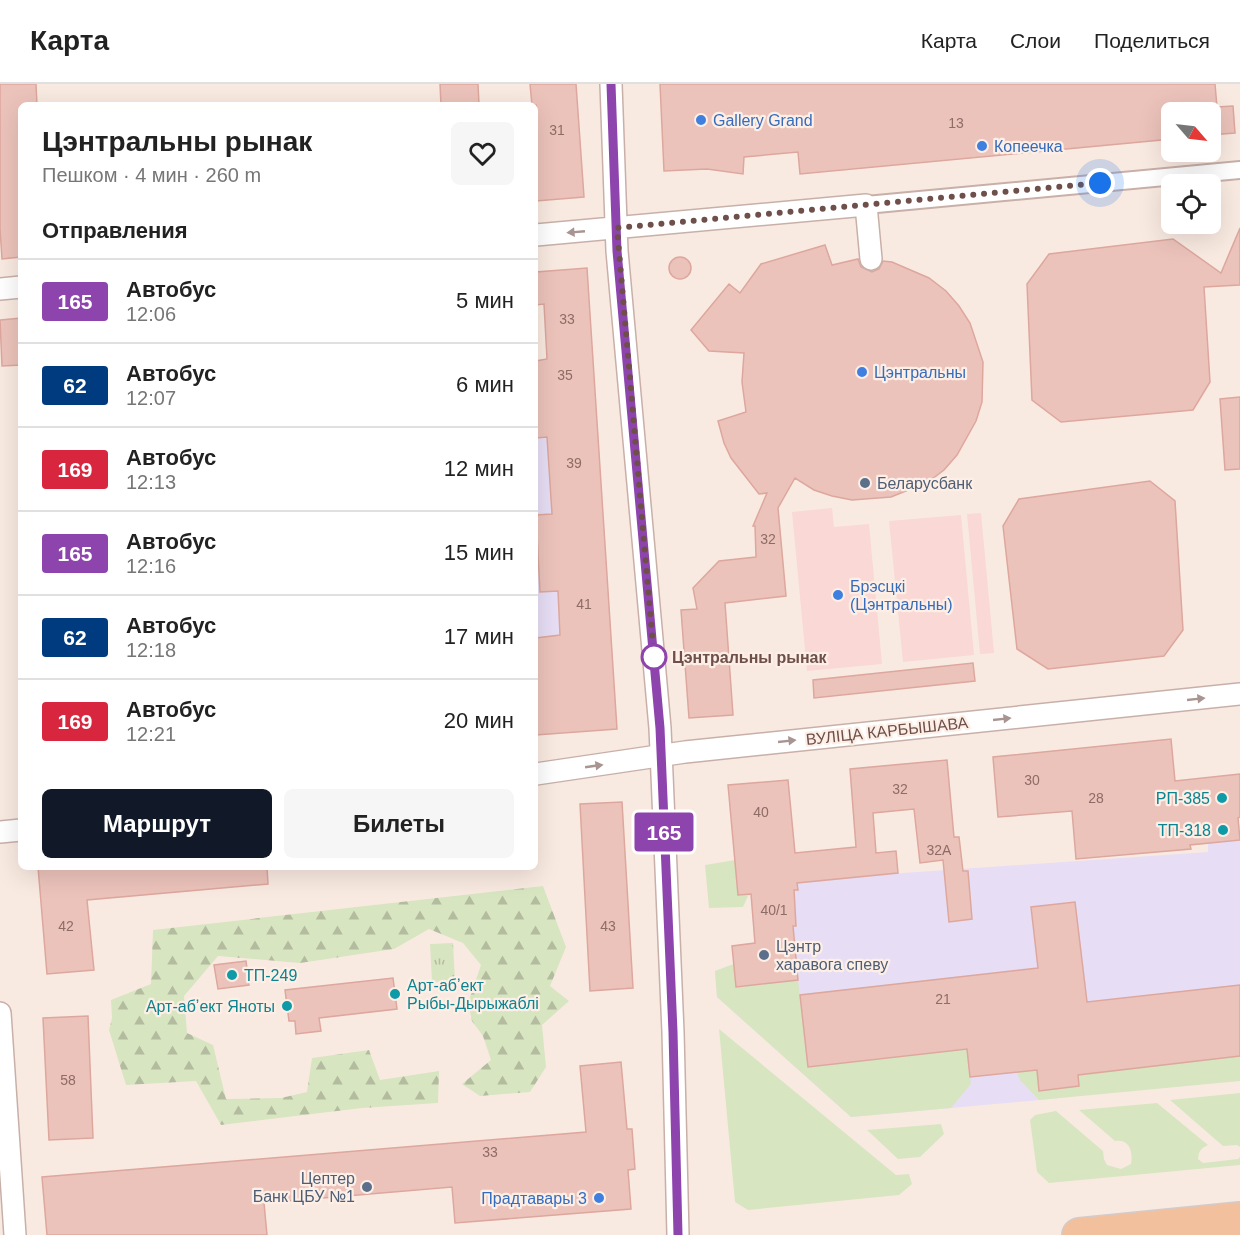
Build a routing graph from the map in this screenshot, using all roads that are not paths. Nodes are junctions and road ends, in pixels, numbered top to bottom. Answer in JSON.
{"nodes":[{"id":1,"x":611,"y":84,"type":"edge"},
{"id":2,"x":1240,"y":170,"type":"edge"},
{"id":3,"x":866,"y":205,"type":"junction"},
{"id":4,"x":617,"y":228,"type":"junction"},
{"id":5,"x":538,"y":235,"type":"edge"},
{"id":6,"x":871,"y":259,"type":"dead end"},
{"id":7,"x":18,"y":287,"type":"edge"},
{"id":8,"x":0,"y":289,"type":"edge"},
{"id":9,"x":1240,"y":694,"type":"edge"},
{"id":10,"x":661,"y":756,"type":"junction"},
{"id":11,"x":538,"y":774,"type":"edge"},
{"id":12,"x":18,"y":830,"type":"edge"},
{"id":13,"x":0,"y":832,"type":"edge"},
{"id":14,"x":0,"y":1013,"type":"edge"},
{"id":15,"x":1240,"y":1219,"type":"edge"},
{"id":16,"x":15,"y":1235,"type":"edge"},
{"id":17,"x":678,"y":1235,"type":"edge"},
{"id":18,"x":1079,"y":1235,"type":"edge"}],
"edges":[{"from":1,"to":4,"type":"street"},
{"from":2,"to":3,"type":"street"},
{"from":3,"to":4,"type":"street"},
{"from":3,"to":6,"type":"street"},
{"from":4,"to":5,"type":"street","one_way":true},
{"from":4,"to":10,"type":"street"},
{"from":7,"to":8,"type":"street"},
{"from":10,"to":9,"type":"street","name":"ВУЛІЦА КАРБЫШАВА","one_way":true},
{"from":11,"to":10,"type":"street","name":"ВУЛІЦА КАРБЫШАВА","one_way":true},
{"from":10,"to":17,"type":"street"},
{"from":12,"to":13,"type":"street"},
{"from":14,"to":16,"type":"street"},
{"from":15,"to":18,"type":"main road"}]}
